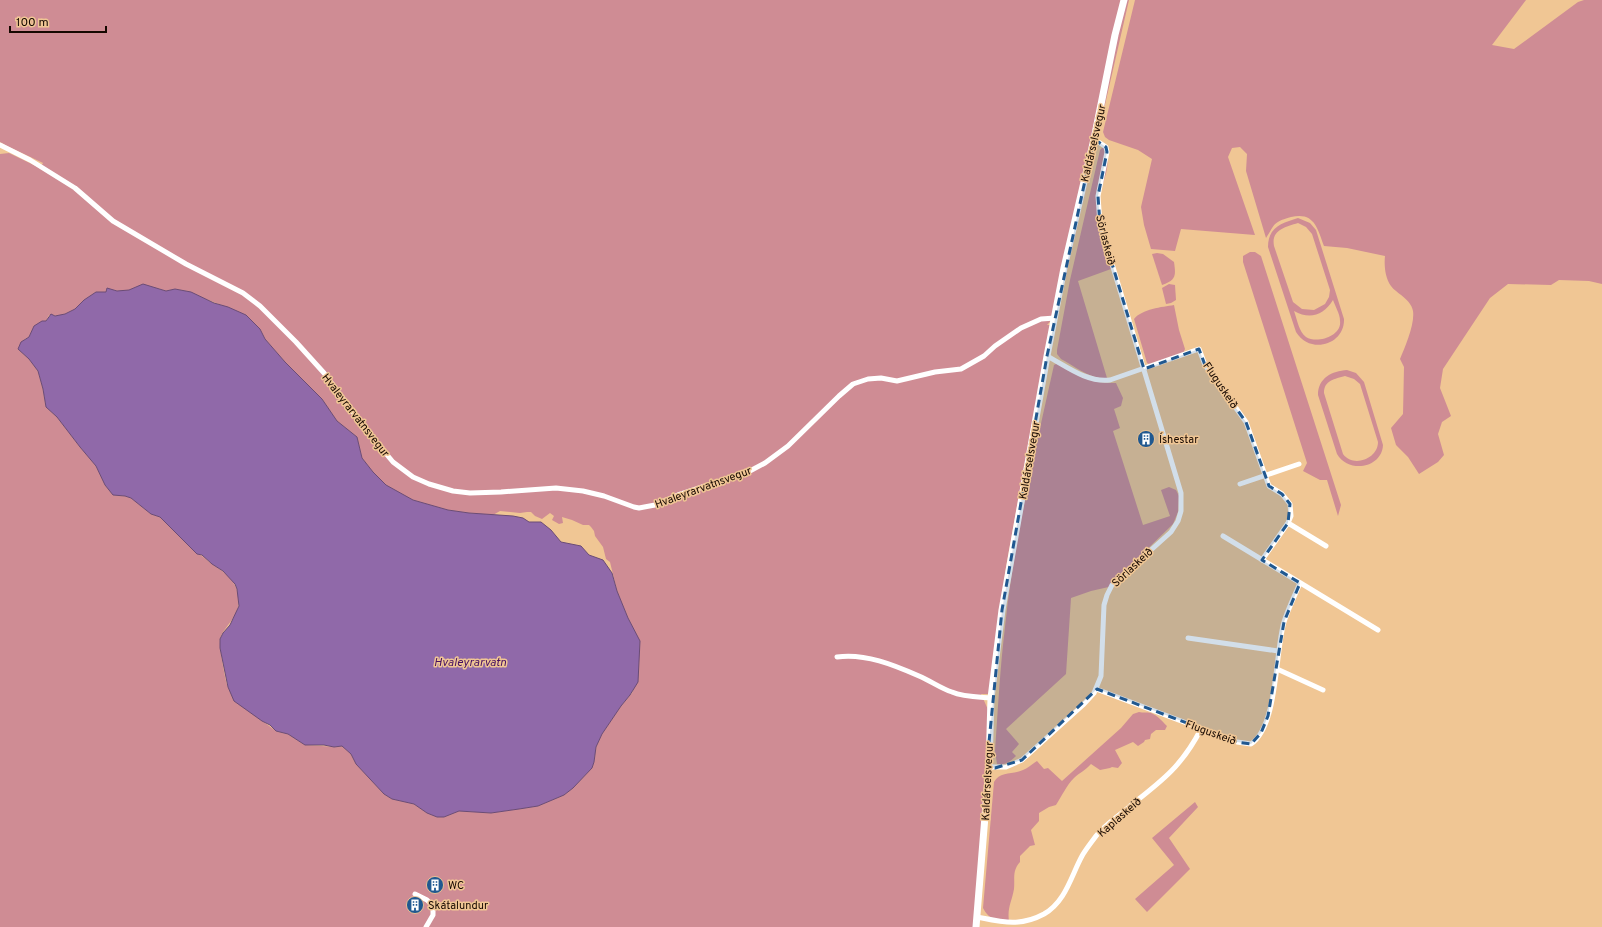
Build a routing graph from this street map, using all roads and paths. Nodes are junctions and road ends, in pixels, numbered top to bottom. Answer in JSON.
{"nodes":[{"id":1,"x":1124,"y":0,"type":"edge"},
{"id":2,"x":1094,"y":139,"type":"junction"},
{"id":3,"x":0,"y":145,"type":"edge"},
{"id":4,"x":1055,"y":318,"type":"junction"},
{"id":5,"x":1047,"y":356,"type":"junction"},
{"id":6,"x":1144,"y":369,"type":"junction"},
{"id":7,"x":1299,"y":464,"type":"dead end"},
{"id":8,"x":1266,"y":475,"type":"junction"},
{"id":9,"x":1240,"y":484,"type":"dead end"},
{"id":10,"x":1288,"y":523,"type":"junction"},
{"id":11,"x":1223,"y":536,"type":"dead end"},
{"id":12,"x":1326,"y":546,"type":"dead end"},
{"id":13,"x":1262,"y":560,"type":"junction"},
{"id":14,"x":1300,"y":582,"type":"junction"},
{"id":15,"x":1378,"y":630,"type":"dead end"},
{"id":16,"x":1188,"y":638,"type":"dead end"},
{"id":17,"x":1278,"y":651,"type":"junction"},
{"id":18,"x":837,"y":657,"type":"dead end"},
{"id":19,"x":1277,"y":669,"type":"junction"},
{"id":20,"x":1096,"y":689,"type":"junction"},
{"id":21,"x":1324,"y":690,"type":"dead end"},
{"id":22,"x":992,"y":698,"type":"junction"},
{"id":23,"x":1201,"y":729,"type":"junction"},
{"id":24,"x":989,"y":767,"type":"junction"},
{"id":25,"x":416,"y":894,"type":"dead end"},
{"id":26,"x":977,"y":917,"type":"junction"},
{"id":27,"x":426,"y":927,"type":"edge"},
{"id":28,"x":976,"y":927,"type":"edge"}],
"edges":[{"from":1,"to":2,"type":"street","name":"Kaldárselsvegur"},
{"from":2,"to":4,"type":"street","name":"Kaldárselsvegur"},
{"from":2,"to":6,"type":"street","name":"Sörlaskeið"},
{"from":3,"to":4,"type":"street","name":"Hvaleyrarvatnsvegur"},
{"from":4,"to":5,"type":"street","name":"Kaldárselsvegur"},
{"from":5,"to":6,"type":"street"},
{"from":5,"to":22,"type":"street","name":"Kaldárselsvegur"},
{"from":6,"to":8,"type":"street","name":"Fluguskeið"},
{"from":6,"to":20,"type":"street","name":"Sörlaskeið"},
{"from":7,"to":8,"type":"street"},
{"from":8,"to":9,"type":"street"},
{"from":8,"to":10,"type":"street","name":"Fluguskeið"},
{"from":10,"to":12,"type":"street"},
{"from":10,"to":13,"type":"street"},
{"from":11,"to":13,"type":"street"},
{"from":13,"to":14,"type":"street"},
{"from":14,"to":15,"type":"street"},
{"from":14,"to":17,"type":"street","name":"Fluguskeið"},
{"from":16,"to":17,"type":"street"},
{"from":17,"to":19,"type":"street","name":"Fluguskeið"},
{"from":18,"to":22,"type":"street"},
{"from":19,"to":21,"type":"street"},
{"from":19,"to":23,"type":"street","name":"Fluguskeið"},
{"from":20,"to":23,"type":"street","name":"Fluguskeið"},
{"from":20,"to":24,"type":"street","name":"Sörlaskeið"},
{"from":22,"to":24,"type":"street","name":"Kaldárselsvegur"},
{"from":23,"to":26,"type":"street","name":"Kaplaskeið"},
{"from":24,"to":26,"type":"street","name":"Kaldárselsvegur"},
{"from":25,"to":27,"type":"street"},
{"from":26,"to":28,"type":"street","name":"Kaldárselsvegur"}]}
